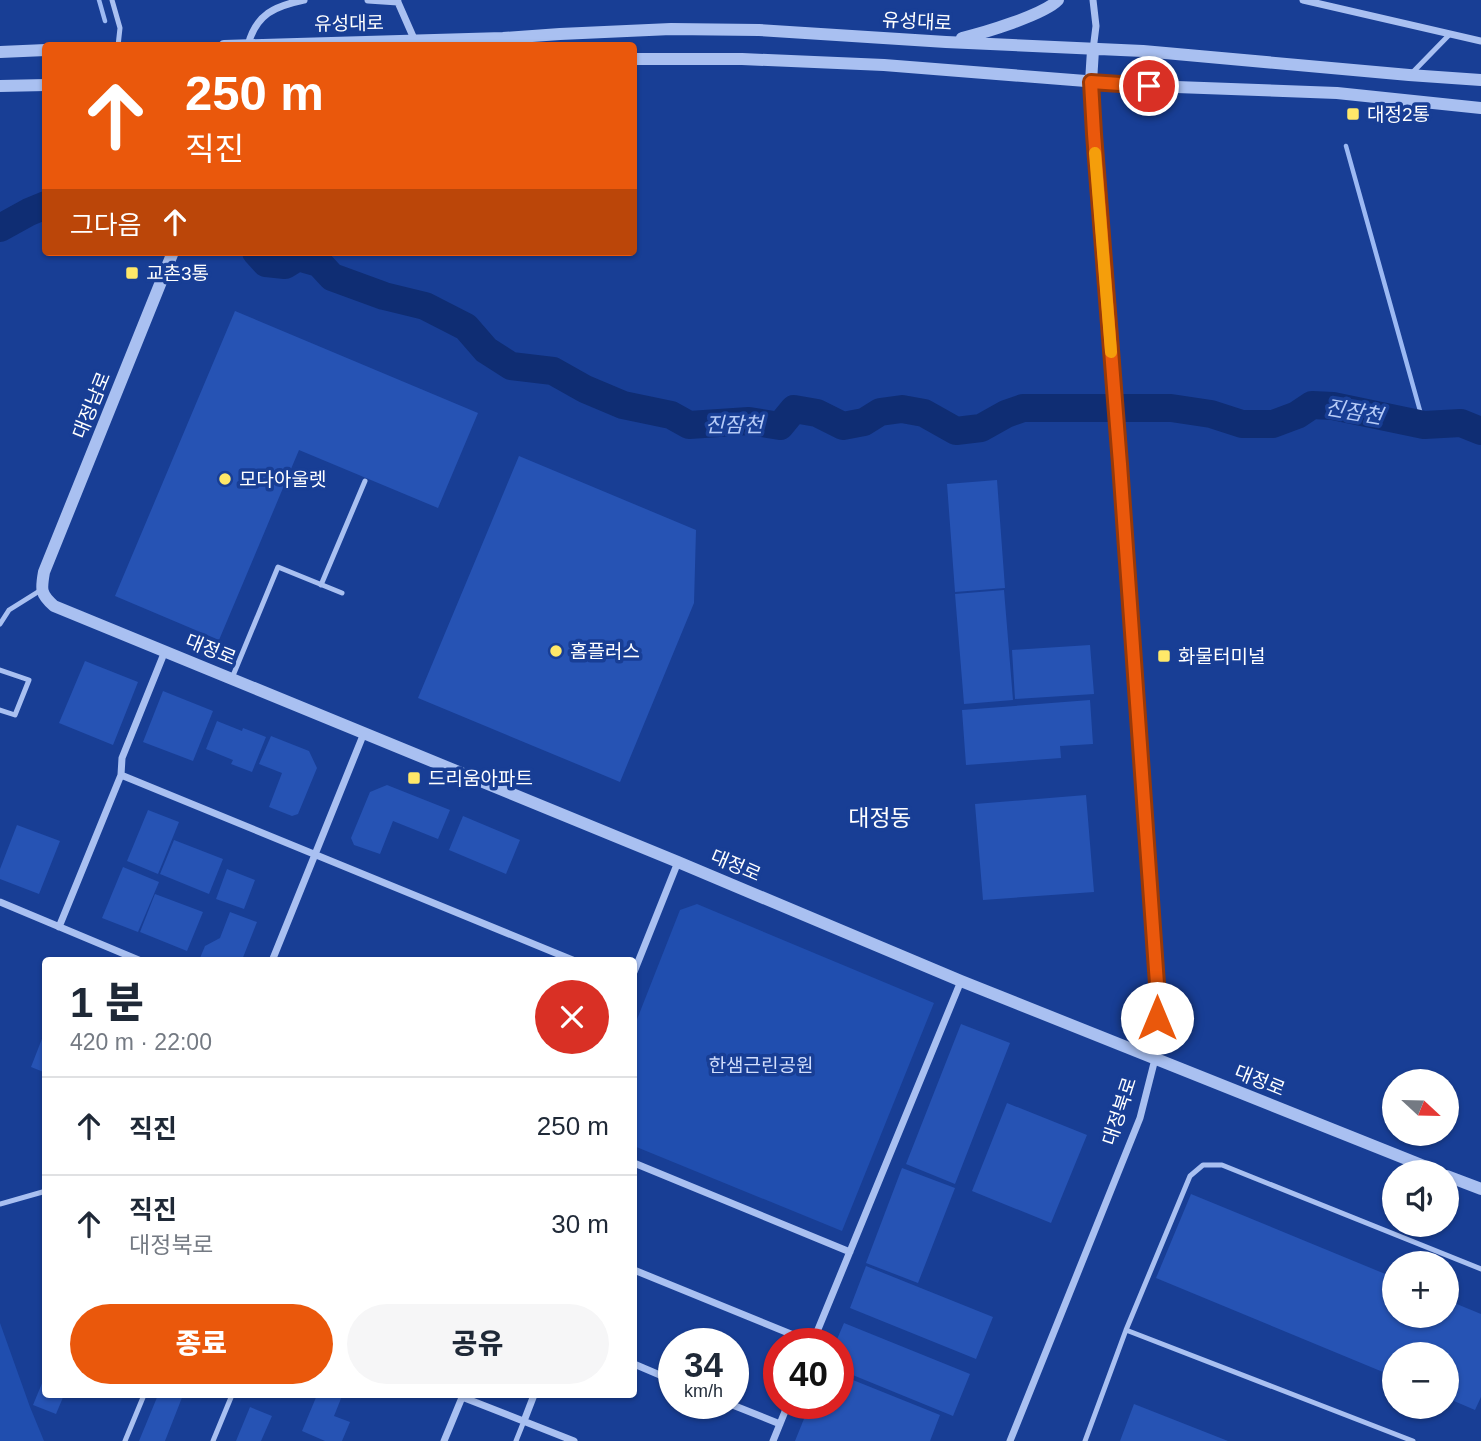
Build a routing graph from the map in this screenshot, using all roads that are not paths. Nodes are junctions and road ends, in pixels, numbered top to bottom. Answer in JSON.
{"nodes":[{"id":1,"x":113,"y":0,"type":"edge"},
{"id":2,"x":304,"y":0,"type":"edge"},
{"id":3,"x":368,"y":0,"type":"edge"},
{"id":4,"x":1058,"y":0,"type":"edge"},
{"id":5,"x":1093,"y":0,"type":"edge"},
{"id":6,"x":1303,"y":0,"type":"edge"},
{"id":7,"x":398,"y":1,"type":"edge"},
{"id":8,"x":1450,"y":34,"type":"junction"},
{"id":9,"x":1481,"y":40,"type":"edge"},
{"id":10,"x":415,"y":41,"type":"junction"},
{"id":11,"x":118,"y":42,"type":"edge"},
{"id":12,"x":249,"y":42,"type":"edge"},
{"id":13,"x":373,"y":42,"type":"edge"},
{"id":14,"x":946,"y":42,"type":"junction"},
{"id":15,"x":42,"y":50,"type":"edge"},
{"id":16,"x":1093,"y":50,"type":"junction"},
{"id":17,"x":0,"y":52,"type":"edge"},
{"id":18,"x":637,"y":59,"type":"edge"},
{"id":19,"x":1409,"y":75,"type":"junction"},
{"id":20,"x":1481,"y":80,"type":"edge"},
{"id":21,"x":1091,"y":82,"type":"junction"},
{"id":22,"x":42,"y":85,"type":"edge"},
{"id":23,"x":0,"y":86,"type":"edge"},
{"id":24,"x":1481,"y":108,"type":"edge"},
{"id":25,"x":171,"y":256,"type":"edge"},
{"id":26,"x":365,"y":481,"type":"dead end"},
{"id":27,"x":321,"y":584,"type":"junction"},
{"id":28,"x":41,"y":590,"type":"junction"},
{"id":29,"x":342,"y":593,"type":"dead end"},
{"id":30,"x":0,"y":624,"type":"edge"},
{"id":31,"x":165,"y":651,"type":"junction"},
{"id":32,"x":0,"y":670,"type":"edge"},
{"id":33,"x":232,"y":678,"type":"junction"},
{"id":34,"x":0,"y":710,"type":"edge"},
{"id":35,"x":365,"y":733,"type":"junction"},
{"id":36,"x":121,"y":775,"type":"junction"},
{"id":37,"x":315,"y":855,"type":"junction"},
{"id":38,"x":678,"y":862,"type":"junction"},
{"id":39,"x":0,"y":902,"type":"edge"},
{"id":40,"x":59,"y":927,"type":"junction"},
{"id":41,"x":131,"y":957,"type":"edge"},
{"id":42,"x":274,"y":957,"type":"edge"},
{"id":43,"x":565,"y":957,"type":"edge"},
{"id":44,"x":637,"y":964,"type":"edge"},
{"id":45,"x":961,"y":981,"type":"junction"},
{"id":46,"x":1155,"y":1059,"type":"junction"},
{"id":47,"x":1409,"y":1160,"type":"edge"},
{"id":48,"x":637,"y":1164,"type":"edge"},
{"id":49,"x":1459,"y":1181,"type":"edge"},
{"id":50,"x":1481,"y":1189,"type":"edge"},
{"id":51,"x":42,"y":1192,"type":"edge"},
{"id":52,"x":0,"y":1204,"type":"edge"},
{"id":53,"x":850,"y":1252,"type":"junction"},
{"id":54,"x":1481,"y":1269,"type":"edge"},
{"id":55,"x":637,"y":1271,"type":"edge"},
{"id":56,"x":774,"y":1328,"type":"edge"},
{"id":57,"x":819,"y":1328,"type":"edge"},
{"id":58,"x":1126,"y":1330,"type":"junction"},
{"id":59,"x":637,"y":1365,"type":"edge"},
{"id":60,"x":658,"y":1374,"type":"edge"},
{"id":61,"x":143,"y":1398,"type":"edge"},
{"id":62,"x":231,"y":1398,"type":"edge"},
{"id":63,"x":459,"y":1398,"type":"edge"},
{"id":64,"x":467,"y":1398,"type":"edge"},
{"id":65,"x":533,"y":1398,"type":"edge"},
{"id":66,"x":749,"y":1412,"type":"edge"},
{"id":67,"x":781,"y":1419,"type":"edge"},
{"id":68,"x":524,"y":1421,"type":"junction"},
{"id":69,"x":779,"y":1424,"type":"junction"},
{"id":70,"x":125,"y":1441,"type":"edge"},
{"id":71,"x":213,"y":1441,"type":"edge"},
{"id":72,"x":444,"y":1441,"type":"edge"},
{"id":73,"x":516,"y":1441,"type":"edge"},
{"id":74,"x":574,"y":1441,"type":"edge"},
{"id":75,"x":773,"y":1441,"type":"edge"},
{"id":76,"x":1010,"y":1441,"type":"edge"},
{"id":77,"x":1085,"y":1441,"type":"edge"},
{"id":78,"x":1413,"y":1441,"type":"edge"}],
"edges":[{"from":1,"to":11,"type":"lane"},
{"from":2,"to":12,"type":"street"},
{"from":3,"to":7,"type":"street"},
{"from":4,"to":14,"type":"street"},
{"from":5,"to":16,"type":"street"},
{"from":6,"to":8,"type":"street"},
{"from":7,"to":10,"type":"street"},
{"from":8,"to":9,"type":"street"},
{"from":8,"to":19,"type":"lane"},
{"from":10,"to":13,"type":"street","name":"유성대로"},
{"from":10,"to":14,"type":"street","name":"유성대로"},
{"from":14,"to":16,"type":"street","name":"유성대로"},
{"from":15,"to":17,"type":"street"},
{"from":16,"to":19,"type":"street","name":"유성대로"},
{"from":16,"to":21,"type":"street"},
{"from":18,"to":21,"type":"street"},
{"from":19,"to":20,"type":"street","name":"유성대로"},
{"from":21,"to":24,"type":"street"},
{"from":21,"to":46,"type":"street","name":"대정북로"},
{"from":22,"to":23,"type":"street"},
{"from":25,"to":28,"type":"street","name":"대정남로"},
{"from":26,"to":27,"type":"lane"},
{"from":27,"to":29,"type":"lane"},
{"from":27,"to":33,"type":"lane"},
{"from":28,"to":30,"type":"lane"},
{"from":28,"to":31,"type":"street","name":"대정로"},
{"from":31,"to":33,"type":"street","name":"대정로"},
{"from":31,"to":36,"type":"street"},
{"from":32,"to":34,"type":"lane"},
{"from":33,"to":35,"type":"street","name":"대정로"},
{"from":35,"to":37,"type":"street"},
{"from":35,"to":38,"type":"street","name":"대정로"},
{"from":36,"to":37,"type":"street"},
{"from":36,"to":40,"type":"street"},
{"from":37,"to":42,"type":"street"},
{"from":37,"to":43,"type":"street"},
{"from":38,"to":44,"type":"street"},
{"from":38,"to":45,"type":"street","name":"대정로"},
{"from":39,"to":40,"type":"street"},
{"from":40,"to":41,"type":"street"},
{"from":45,"to":46,"type":"street","name":"대정로"},
{"from":45,"to":53,"type":"street"},
{"from":46,"to":47,"type":"street","name":"대정로"},
{"from":46,"to":76,"type":"street","name":"대정북로"},
{"from":48,"to":53,"type":"street"},
{"from":49,"to":50,"type":"street"},
{"from":51,"to":52,"type":"lane"},
{"from":53,"to":57,"type":"street"},
{"from":54,"to":58,"type":"lane"},
{"from":55,"to":56,"type":"street"},
{"from":58,"to":77,"type":"lane"},
{"from":58,"to":78,"type":"lane"},
{"from":59,"to":60,"type":"street"},
{"from":61,"to":70,"type":"lane"},
{"from":62,"to":71,"type":"lane"},
{"from":63,"to":72,"type":"street"},
{"from":64,"to":68,"type":"street"},
{"from":65,"to":68,"type":"street"},
{"from":66,"to":69,"type":"street"},
{"from":67,"to":69,"type":"street"},
{"from":68,"to":73,"type":"lane"},
{"from":68,"to":74,"type":"street"},
{"from":69,"to":75,"type":"street"}]}
